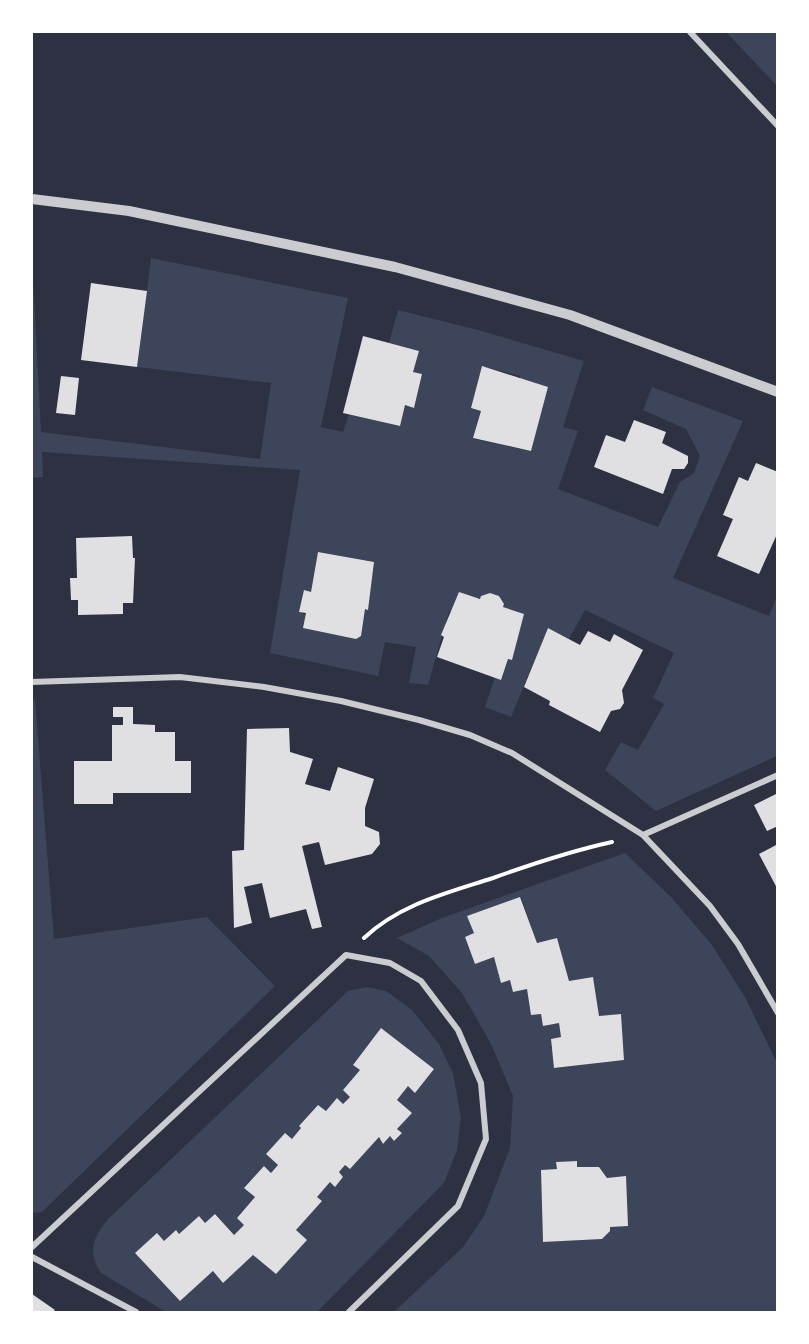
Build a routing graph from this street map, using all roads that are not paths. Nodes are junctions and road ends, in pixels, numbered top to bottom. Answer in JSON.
{"nodes":[{"id":1,"x":690,"y":32,"type":"edge"},
{"id":2,"x":777,"y":126,"type":"edge"},
{"id":3,"x":32,"y":199,"type":"edge"},
{"id":4,"x":777,"y":392,"type":"edge"},
{"id":5,"x":32,"y":682,"type":"edge"},
{"id":6,"x":777,"y":775,"type":"edge"},
{"id":7,"x":643,"y":835,"type":"junction"},
{"id":8,"x":777,"y":1013,"type":"edge"},
{"id":9,"x":32,"y":1247,"type":"edge"},
{"id":10,"x":32,"y":1257,"type":"edge"},
{"id":11,"x":136,"y":1312,"type":"edge"},
{"id":12,"x":349,"y":1312,"type":"edge"}],
"edges":[{"from":1,"to":2,"type":"street"},
{"from":3,"to":4,"type":"street"},
{"from":5,"to":7,"type":"street"},
{"from":6,"to":7,"type":"street"},
{"from":7,"to":8,"type":"street"},
{"from":9,"to":12,"type":"street"},
{"from":10,"to":11,"type":"street"}]}
